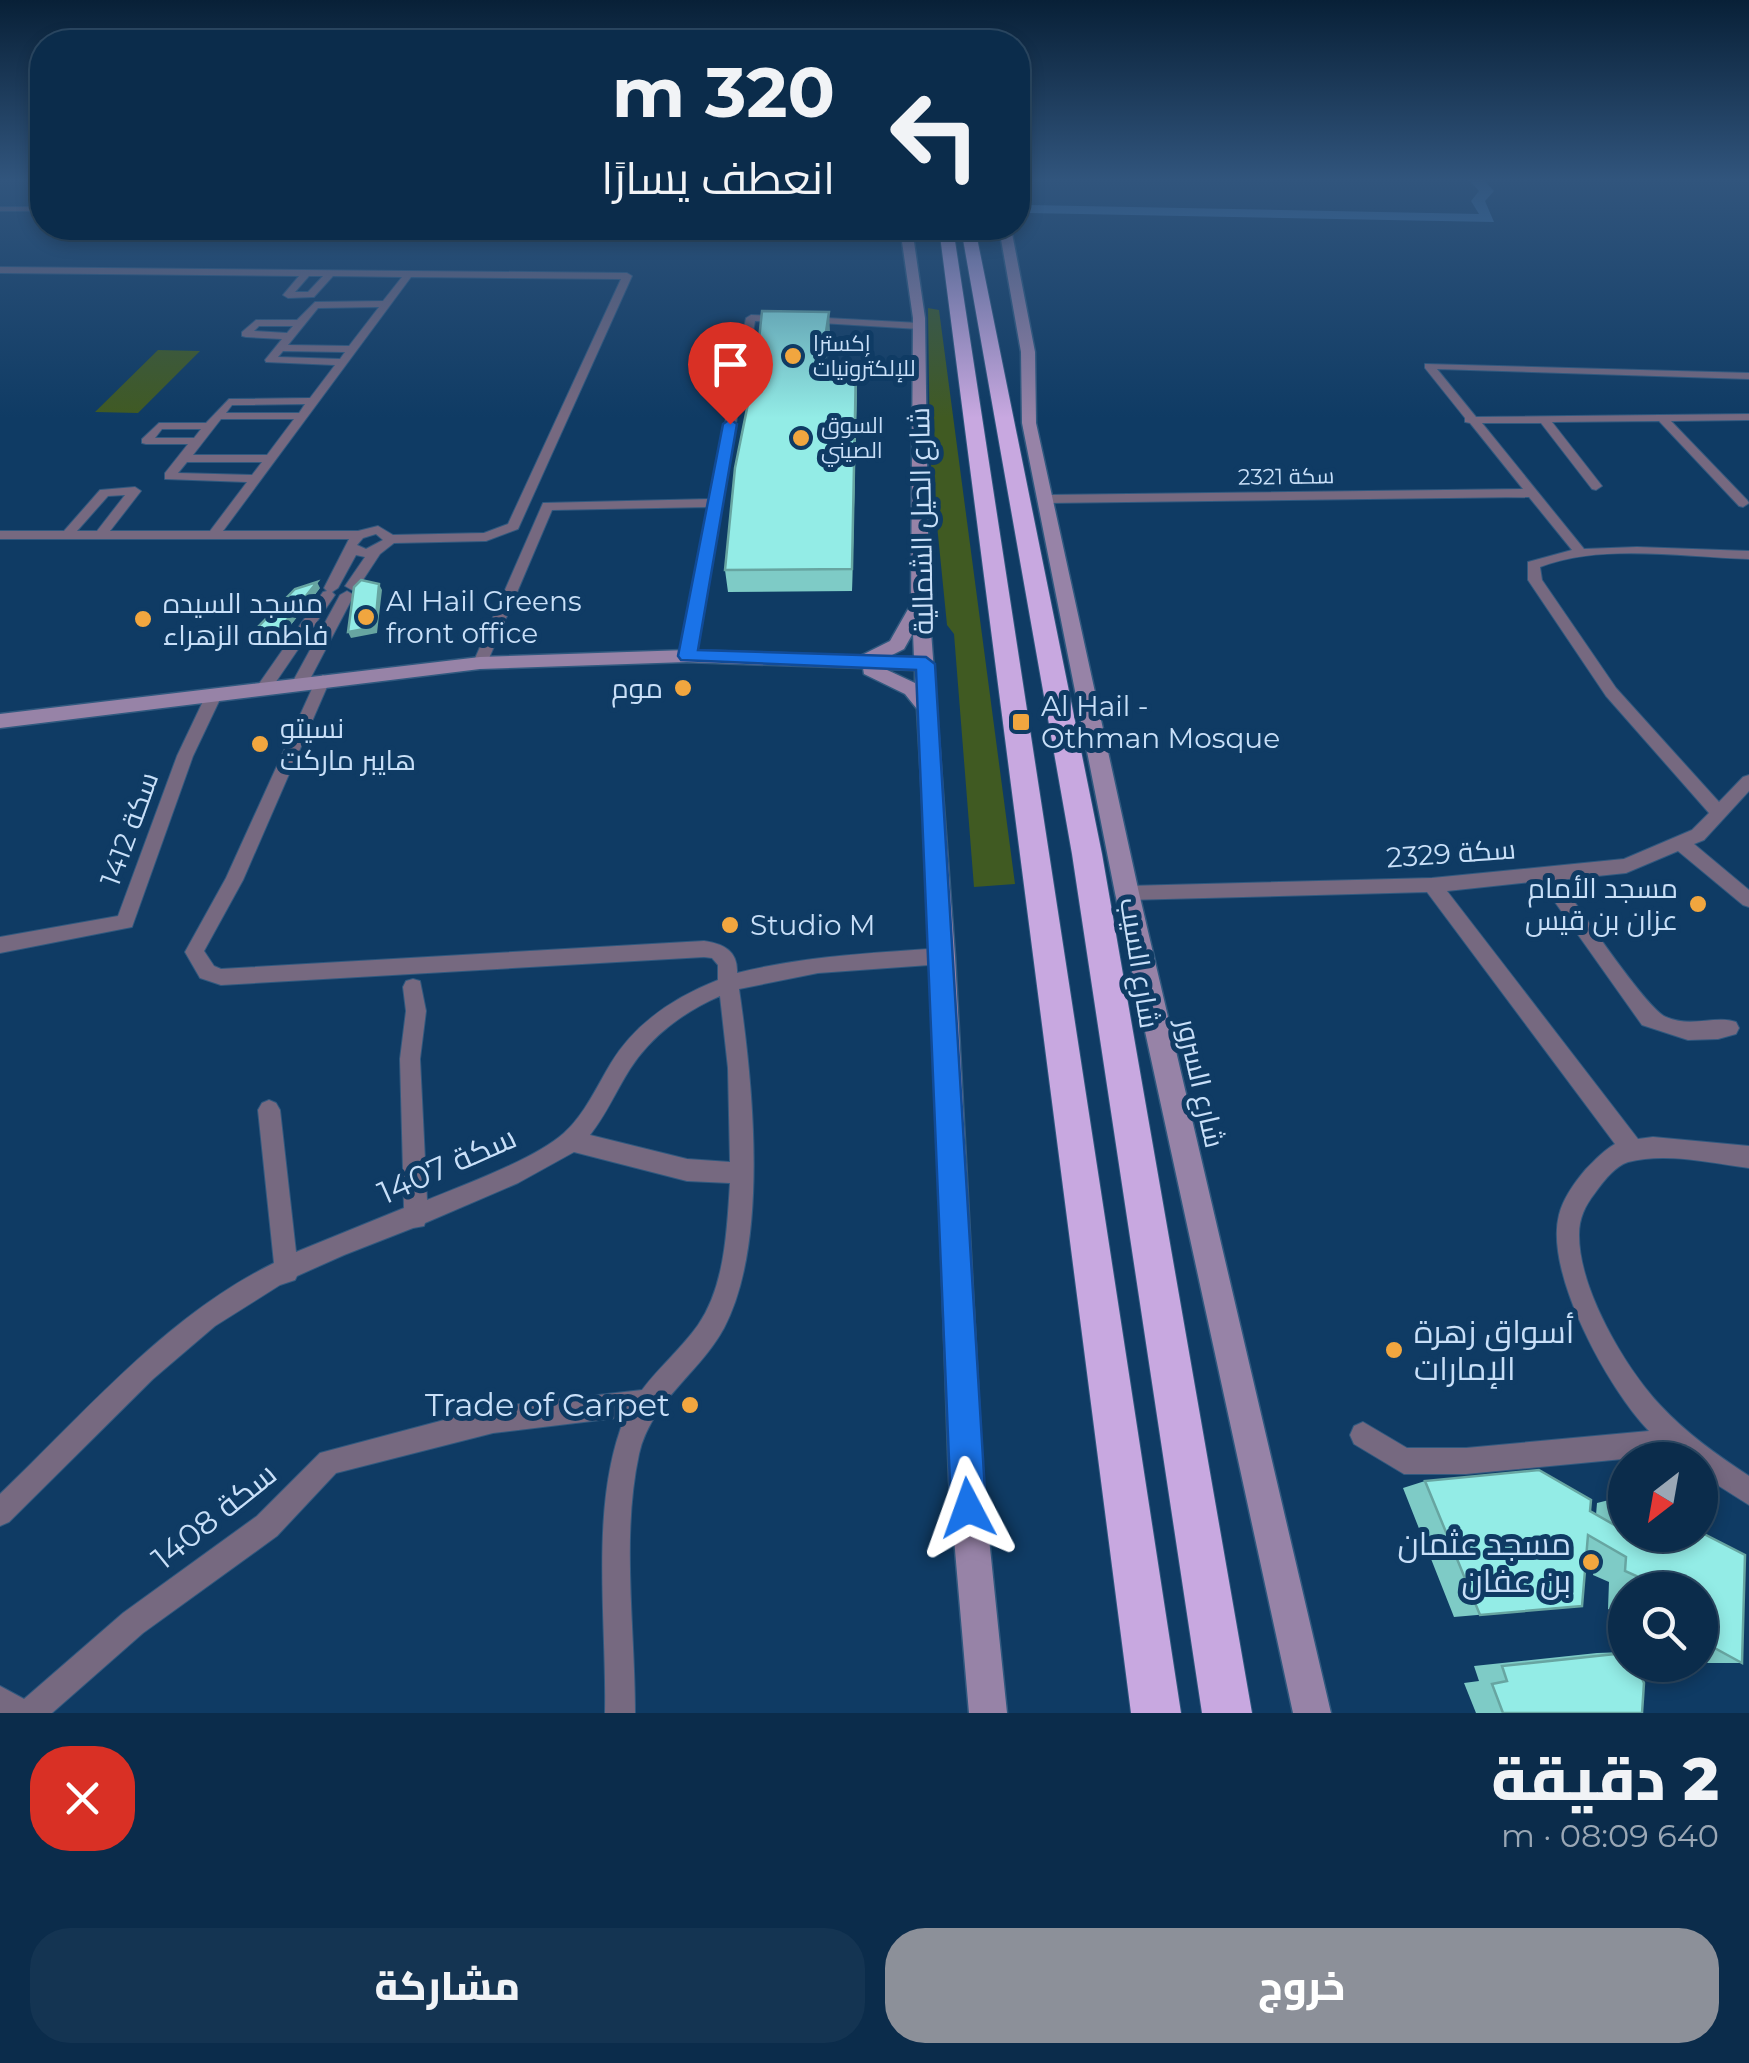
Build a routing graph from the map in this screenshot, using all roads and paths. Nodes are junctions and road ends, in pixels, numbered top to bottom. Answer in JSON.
{"nodes":[{"id":1,"x":910,"y":258,"type":"edge"},
{"id":2,"x":935,"y":258,"type":"edge"},
{"id":3,"x":949,"y":258,"type":"edge"},
{"id":4,"x":973,"y":258,"type":"edge"},
{"id":5,"x":986,"y":258,"type":"edge"},
{"id":6,"x":1011,"y":258,"type":"edge"},
{"id":7,"x":0,"y":270,"type":"edge"},
{"id":8,"x":308,"y":272,"type":"junction"},
{"id":9,"x":332,"y":272,"type":"junction"},
{"id":10,"x":408,"y":273,"type":"junction"},
{"id":11,"x":386,"y":304,"type":"junction"},
{"id":12,"x":377,"y":315,"type":"junction"},
{"id":13,"x":303,"y":319,"type":"junction"},
{"id":14,"x":919,"y":320,"type":"junction"},
{"id":15,"x":986,"y":327,"type":"junction"},
{"id":16,"x":290,"y":336,"type":"junction"},
{"id":17,"x":280,"y":348,"type":"junction"},
{"id":18,"x":352,"y":349,"type":"junction"},
{"id":19,"x":342,"y":362,"type":"junction"},
{"id":20,"x":962,"y":374,"type":"junction"},
{"id":21,"x":1749,"y":376,"type":"edge"},
{"id":22,"x":313,"y":402,"type":"junction"},
{"id":23,"x":302,"y":416,"type":"junction"},
{"id":24,"x":1543,"y":418,"type":"junction"},
{"id":25,"x":1662,"y":418,"type":"junction"},
{"id":26,"x":1749,"y":418,"type":"edge"},
{"id":27,"x":1470,"y":420,"type":"junction"},
{"id":28,"x":214,"y":421,"type":"junction"},
{"id":29,"x":198,"y":441,"type":"junction"},
{"id":30,"x":184,"y":458,"type":"junction"},
{"id":31,"x":270,"y":459,"type":"junction"},
{"id":32,"x":255,"y":480,"type":"junction"},
{"id":33,"x":1596,"y":486,"type":"dead end"},
{"id":34,"x":1528,"y":493,"type":"junction"},
{"id":35,"x":1045,"y":499,"type":"junction"},
{"id":36,"x":716,"y":502,"type":"junction"},
{"id":37,"x":1742,"y":503,"type":"dead end"},
{"id":38,"x":215,"y":533,"type":"junction"},
{"id":39,"x":0,"y":534,"type":"edge"},
{"id":40,"x":68,"y":534,"type":"junction"},
{"id":41,"x":101,"y":534,"type":"junction"},
{"id":42,"x":390,"y":539,"type":"junction"},
{"id":43,"x":355,"y":542,"type":"junction"},
{"id":44,"x":375,"y":551,"type":"junction"},
{"id":45,"x":1581,"y":553,"type":"junction"},
{"id":46,"x":1749,"y":555,"type":"edge"},
{"id":47,"x":920,"y":604,"type":"junction"},
{"id":48,"x":688,"y":656,"type":"junction"},
{"id":49,"x":848,"y":662,"type":"junction"},
{"id":50,"x":480,"y":663,"type":"junction"},
{"id":51,"x":926,"y":664,"type":"junction"},
{"id":52,"x":323,"y":680,"type":"junction"},
{"id":53,"x":300,"y":683,"type":"junction"},
{"id":54,"x":264,"y":688,"type":"junction"},
{"id":55,"x":214,"y":696,"type":"junction"},
{"id":56,"x":930,"y":714,"type":"junction"},
{"id":57,"x":0,"y":720,"type":"edge"},
{"id":58,"x":1749,"y":782,"type":"edge"},
{"id":59,"x":1718,"y":812,"type":"junction"},
{"id":60,"x":1681,"y":843,"type":"junction"},
{"id":61,"x":1544,"y":873,"type":"junction"},
{"id":62,"x":1432,"y":885,"type":"junction"},
{"id":63,"x":1128,"y":894,"type":"junction"},
{"id":64,"x":1749,"y":900,"type":"edge"},
{"id":65,"x":0,"y":944,"type":"edge"},
{"id":66,"x":943,"y":956,"type":"junction"},
{"id":67,"x":726,"y":984,"type":"junction"},
{"id":68,"x":412,"y":987,"type":"dead end"},
{"id":69,"x":1730,"y":1028,"type":"dead end"},
{"id":70,"x":269,"y":1110,"type":"dead end"},
{"id":71,"x":572,"y":1141,"type":"junction"},
{"id":72,"x":1632,"y":1149,"type":"junction"},
{"id":73,"x":1749,"y":1158,"type":"edge"},
{"id":74,"x":738,"y":1173,"type":"junction"},
{"id":75,"x":416,"y":1218,"type":"junction"},
{"id":76,"x":287,"y":1272,"type":"junction"},
{"id":77,"x":646,"y":1402,"type":"junction"},
{"id":78,"x":1364,"y":1435,"type":"dead end"},
{"id":79,"x":1678,"y":1441,"type":"junction"},
{"id":80,"x":1749,"y":1492,"type":"edge"},
{"id":81,"x":0,"y":1514,"type":"edge"},
{"id":82,"x":0,"y":1700,"type":"edge"},
{"id":83,"x":20,"y":1713,"type":"edge"},
{"id":84,"x":30,"y":1713,"type":"edge"},
{"id":85,"x":620,"y":1713,"type":"edge"},
{"id":86,"x":988,"y":1713,"type":"edge"},
{"id":87,"x":1156,"y":1713,"type":"edge"},
{"id":88,"x":1227,"y":1713,"type":"edge"},
{"id":89,"x":1312,"y":1713,"type":"edge"}],
"edges":[{"from":1,"to":14,"type":"street","name":"شارع الحيل الشمالية"},
{"from":2,"to":20,"type":"highway"},
{"from":3,"to":20,"type":"highway"},
{"from":4,"to":15,"type":"highway","name":"شارع السيب"},
{"from":5,"to":15,"type":"highway"},
{"from":6,"to":35,"type":"street","name":"شارع السرور"},
{"from":7,"to":8,"type":"street"},
{"from":8,"to":9,"type":"street"},
{"from":8,"to":9,"type":"street"},
{"from":9,"to":10,"type":"street"},
{"from":10,"to":11,"type":"street"},
{"from":10,"to":42,"type":"street"},
{"from":11,"to":12,"type":"street"},
{"from":11,"to":13,"type":"street"},
{"from":12,"to":13,"type":"street"},
{"from":12,"to":18,"type":"street"},
{"from":13,"to":16,"type":"street"},
{"from":13,"to":16,"type":"street"},
{"from":14,"to":36,"type":"street"},
{"from":14,"to":47,"type":"street","name":"شارع الحيل الشمالية"},
{"from":15,"to":88,"type":"highway","name":"شارع السيب"},
{"from":16,"to":17,"type":"street"},
{"from":17,"to":18,"type":"street"},
{"from":17,"to":19,"type":"street"},
{"from":18,"to":19,"type":"street"},
{"from":19,"to":22,"type":"street"},
{"from":20,"to":87,"type":"highway"},
{"from":21,"to":27,"type":"street"},
{"from":22,"to":23,"type":"street"},
{"from":22,"to":28,"type":"street"},
{"from":23,"to":28,"type":"street"},
{"from":23,"to":31,"type":"street"},
{"from":24,"to":25,"type":"street"},
{"from":24,"to":27,"type":"street"},
{"from":24,"to":33,"type":"street"},
{"from":25,"to":26,"type":"street"},
{"from":25,"to":37,"type":"street"},
{"from":27,"to":34,"type":"street"},
{"from":28,"to":29,"type":"street"},
{"from":28,"to":29,"type":"street"},
{"from":29,"to":30,"type":"street"},
{"from":30,"to":31,"type":"street"},
{"from":30,"to":32,"type":"street"},
{"from":31,"to":32,"type":"street"},
{"from":32,"to":38,"type":"street"},
{"from":34,"to":35,"type":"street","name":"سكة 2321"},
{"from":34,"to":45,"type":"street"},
{"from":35,"to":63,"type":"street","name":"شارع السرور"},
{"from":36,"to":48,"type":"street"},
{"from":36,"to":50,"type":"street"},
{"from":38,"to":41,"type":"street"},
{"from":38,"to":43,"type":"street"},
{"from":39,"to":40,"type":"street"},
{"from":40,"to":41,"type":"street"},
{"from":40,"to":41,"type":"street"},
{"from":42,"to":43,"type":"street"},
{"from":42,"to":44,"type":"street"},
{"from":43,"to":44,"type":"street"},
{"from":43,"to":54,"type":"street"},
{"from":44,"to":53,"type":"street"},
{"from":45,"to":46,"type":"street"},
{"from":45,"to":59,"type":"street"},
{"from":47,"to":49,"type":"street"},
{"from":47,"to":51,"type":"street","name":"شارع الحيل الشمالية"},
{"from":48,"to":49,"type":"street"},
{"from":48,"to":50,"type":"street"},
{"from":49,"to":51,"type":"street"},
{"from":49,"to":56,"type":"street"},
{"from":50,"to":52,"type":"street"},
{"from":51,"to":56,"type":"street","name":"شارع الحيل الشمالية"},
{"from":52,"to":53,"type":"street"},
{"from":52,"to":67,"type":"street"},
{"from":53,"to":54,"type":"street"},
{"from":54,"to":55,"type":"street"},
{"from":55,"to":57,"type":"street"},
{"from":55,"to":65,"type":"street","name":"سكة 1412"},
{"from":56,"to":66,"type":"street","name":"شارع الحيل الشمالية"},
{"from":58,"to":59,"type":"street","name":"سكة 2329"},
{"from":59,"to":60,"type":"street","name":"سكة 2329"},
{"from":60,"to":61,"type":"street","name":"سكة 2329"},
{"from":60,"to":64,"type":"street"},
{"from":61,"to":62,"type":"street","name":"سكة 2329"},
{"from":61,"to":69,"type":"street"},
{"from":62,"to":63,"type":"street","name":"سكة 2329"},
{"from":62,"to":72,"type":"street"},
{"from":63,"to":89,"type":"street","name":"شارع السرور"},
{"from":66,"to":67,"type":"street","name":"سكة 1407"},
{"from":66,"to":86,"type":"street","name":"شارع الحيل الشمالية"},
{"from":67,"to":71,"type":"street","name":"سكة 1407"},
{"from":67,"to":74,"type":"street"},
{"from":68,"to":75,"type":"street"},
{"from":70,"to":76,"type":"street"},
{"from":71,"to":74,"type":"street"},
{"from":71,"to":75,"type":"street","name":"سكة 1407"},
{"from":72,"to":73,"type":"street"},
{"from":72,"to":79,"type":"street"},
{"from":74,"to":77,"type":"street"},
{"from":75,"to":76,"type":"street","name":"سكة 1407"},
{"from":76,"to":81,"type":"street","name":"سكة 1407"},
{"from":77,"to":84,"type":"street","name":"سكة 1408"},
{"from":77,"to":85,"type":"street"},
{"from":78,"to":79,"type":"street"},
{"from":79,"to":80,"type":"street"},
{"from":82,"to":83,"type":"street"}]}
